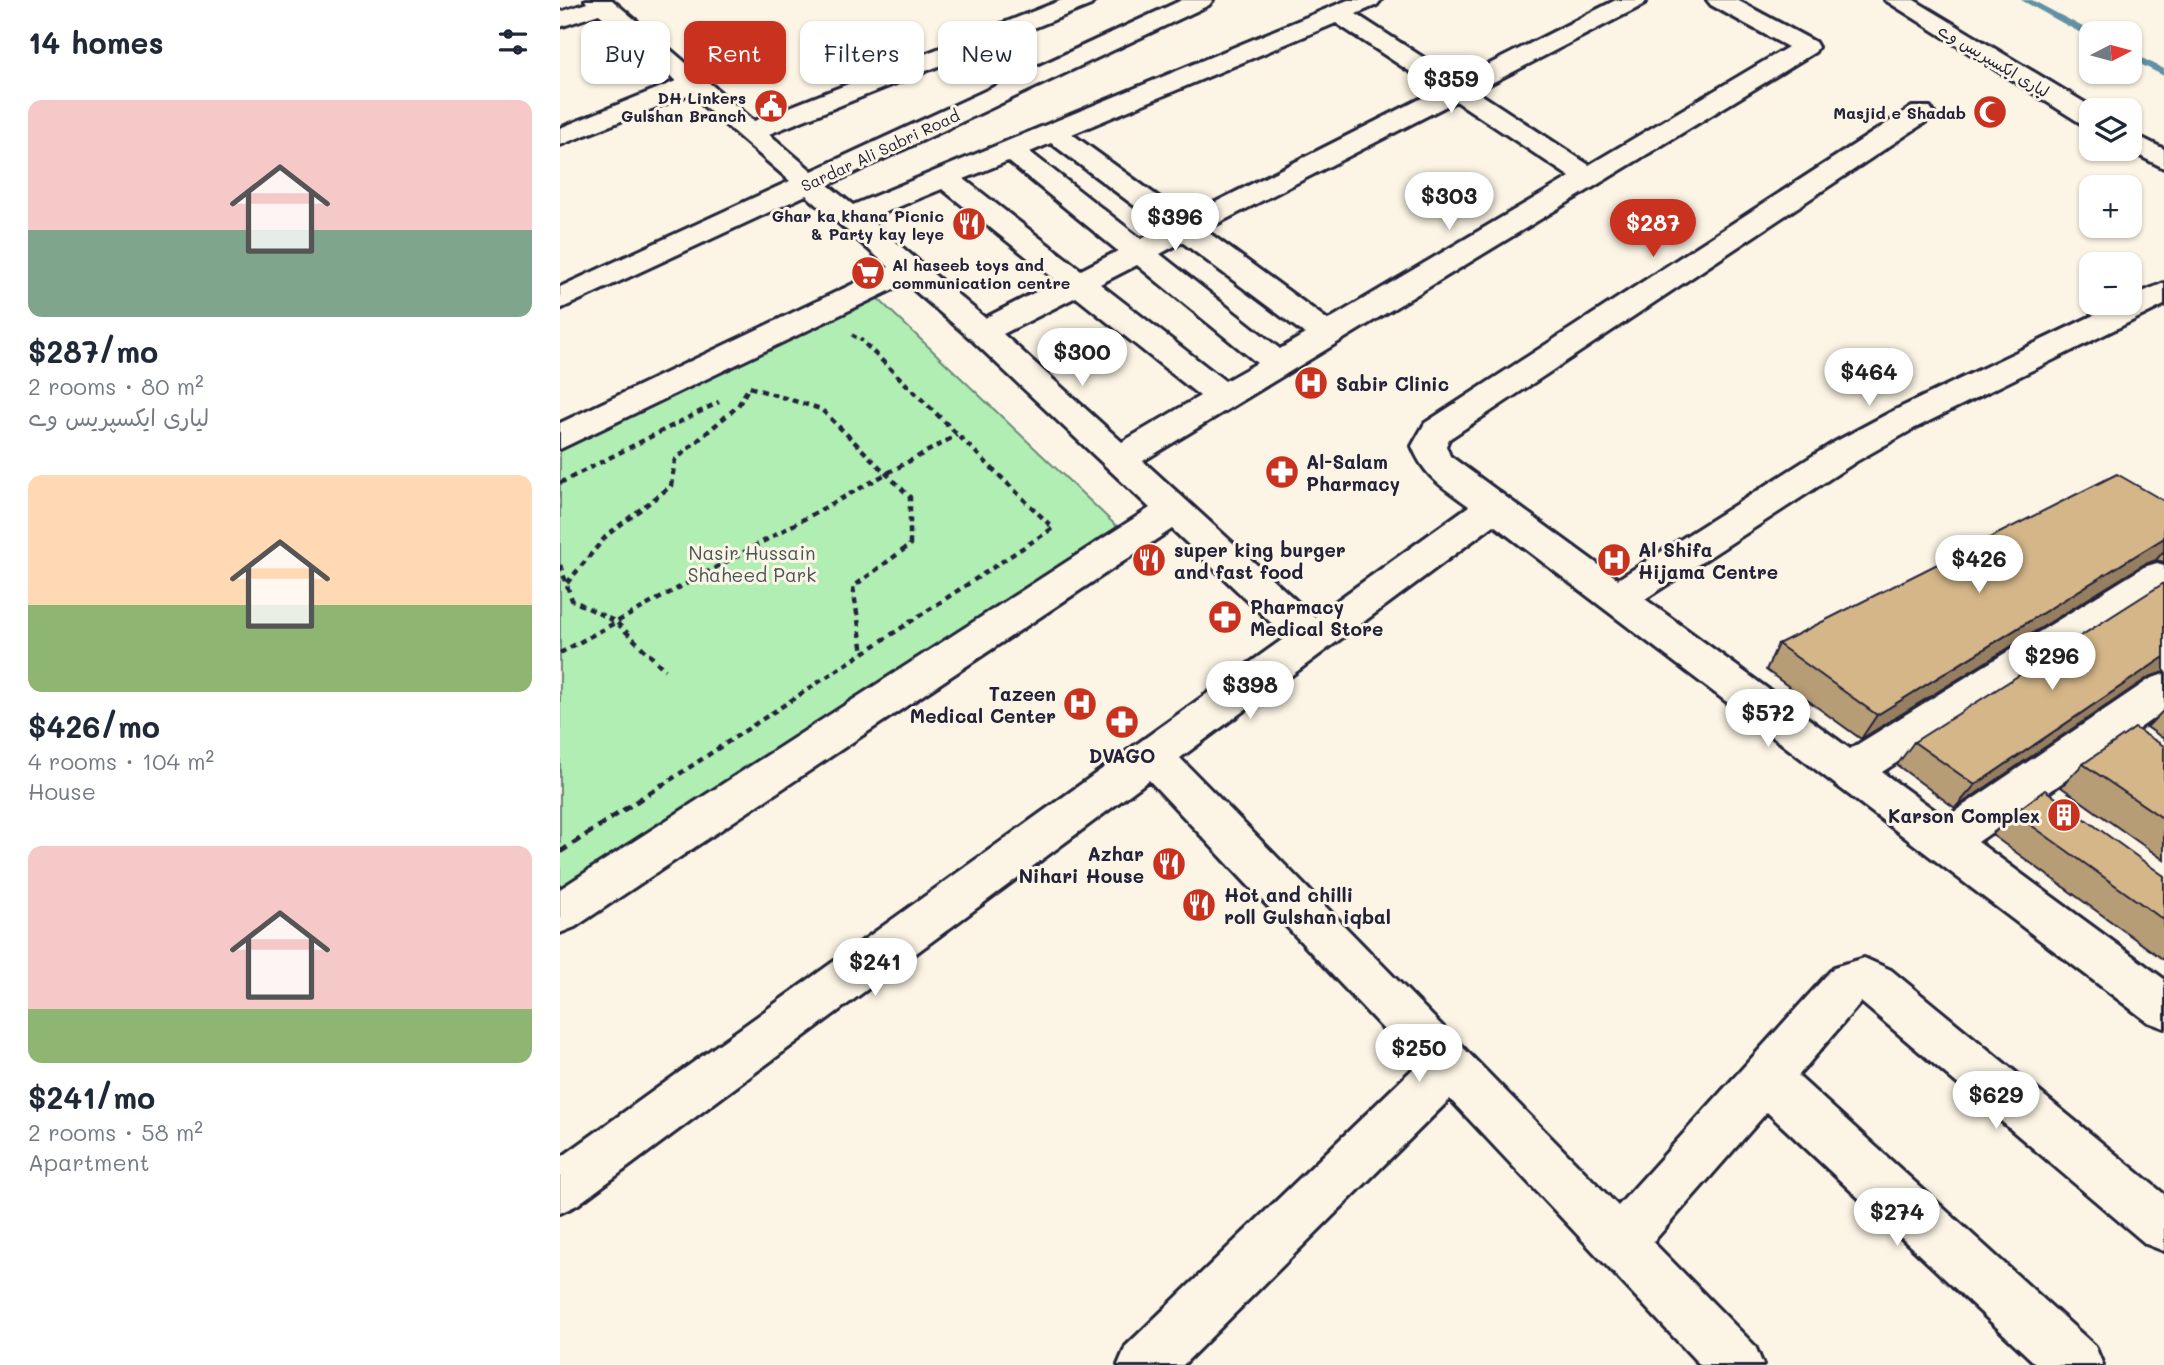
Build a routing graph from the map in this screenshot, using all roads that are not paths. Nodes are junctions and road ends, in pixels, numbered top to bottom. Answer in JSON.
{"nodes":[{"id":1,"x":1083,"y":0,"type":"edge"},
{"id":2,"x":1200,"y":0,"type":"edge"},
{"id":3,"x":1369,"y":0,"type":"edge"},
{"id":4,"x":1635,"y":0,"type":"edge"},
{"id":5,"x":1719,"y":0,"type":"edge"},
{"id":6,"x":1897,"y":0,"type":"edge"},
{"id":7,"x":600,"y":3,"type":"edge"},
{"id":8,"x":1338,"y":13,"type":"junction"},
{"id":9,"x":560,"y":20,"type":"edge"},
{"id":10,"x":684,"y":74,"type":"edge"},
{"id":11,"x":692,"y":84,"type":"edge"},
{"id":12,"x":695,"y":84,"type":"edge"},
{"id":13,"x":1457,"y":91,"type":"junction"},
{"id":14,"x":2079,"y":111,"type":"edge"},
{"id":15,"x":1921,"y":113,"type":"dead end"},
{"id":16,"x":751,"y":132,"type":"junction"},
{"id":17,"x":1053,"y":132,"type":"junction"},
{"id":18,"x":560,"y":137,"type":"edge"},
{"id":19,"x":2142,"y":148,"type":"edge"},
{"id":20,"x":1011,"y":149,"type":"junction"},
{"id":21,"x":2164,"y":160,"type":"edge"},
{"id":22,"x":944,"y":177,"type":"junction"},
{"id":23,"x":1589,"y":177,"type":"junction"},
{"id":24,"x":810,"y":182,"type":"junction"},
{"id":25,"x":850,"y":217,"type":"junction"},
{"id":26,"x":1184,"y":229,"type":"junction"},
{"id":27,"x":1140,"y":252,"type":"junction"},
{"id":28,"x":910,"y":269,"type":"junction"},
{"id":29,"x":1078,"y":283,"type":"junction"},
{"id":30,"x":2164,"y":293,"type":"edge"},
{"id":31,"x":560,"y":299,"type":"edge"},
{"id":32,"x":982,"y":332,"type":"junction"},
{"id":33,"x":1327,"y":335,"type":"junction"},
{"id":34,"x":1279,"y":363,"type":"junction"},
{"id":35,"x":1223,"y":397,"type":"junction"},
{"id":36,"x":560,"y":437,"type":"edge"},
{"id":37,"x":1119,"y":460,"type":"junction"},
{"id":38,"x":1494,"y":506,"type":"junction"},
{"id":39,"x":1174,"y":510,"type":"junction"},
{"id":40,"x":2157,"y":577,"type":"edge"},
{"id":41,"x":1617,"y":598,"type":"junction"},
{"id":42,"x":1313,"y":639,"type":"junction"},
{"id":43,"x":2164,"y":690,"type":"edge"},
{"id":44,"x":1151,"y":755,"type":"junction"},
{"id":45,"x":1849,"y":771,"type":"junction"},
{"id":46,"x":1944,"y":842,"type":"junction"},
{"id":47,"x":560,"y":914,"type":"edge"},
{"id":48,"x":2164,"y":1006,"type":"edge"},
{"id":49,"x":1450,"y":1067,"type":"junction"},
{"id":50,"x":1766,"y":1079,"type":"junction"},
{"id":51,"x":560,"y":1188,"type":"edge"},
{"id":52,"x":2164,"y":1226,"type":"edge"},
{"id":53,"x":1619,"y":1243,"type":"junction"},
{"id":54,"x":1144,"y":1365,"type":"edge"},
{"id":55,"x":1736,"y":1365,"type":"edge"},
{"id":56,"x":2076,"y":1365,"type":"edge"}],
"edges":[{"from":1,"to":16,"type":"main road"},
{"from":2,"to":24,"type":"main road","name":"Sardar Ali Sabri Road"},
{"from":3,"to":8,"type":"main road"},
{"from":4,"to":13,"type":"main road"},
{"from":5,"to":23,"type":"main road"},
{"from":6,"to":14,"type":"main road","name":"لیاری ایکسپریس وے"},
{"from":7,"to":9,"type":"main road"},
{"from":7,"to":10,"type":"main road"},
{"from":8,"to":13,"type":"main road"},
{"from":8,"to":17,"type":"main road"},
{"from":11,"to":18,"type":"main road"},
{"from":12,"to":16,"type":"main road"},
{"from":13,"to":23,"type":"main road"},
{"from":13,"to":26,"type":"main road"},
{"from":15,"to":38,"type":"main road"},
{"from":16,"to":24,"type":"main road"},
{"from":17,"to":20,"type":"main road"},
{"from":17,"to":26,"type":"main road"},
{"from":19,"to":21,"type":"main road"},
{"from":20,"to":22,"type":"main road"},
{"from":20,"to":27,"type":"main road"},
{"from":22,"to":25,"type":"main road"},
{"from":22,"to":29,"type":"main road"},
{"from":23,"to":33,"type":"main road"},
{"from":24,"to":25,"type":"main road"},
{"from":24,"to":31,"type":"main road","name":"Sardar Ali Sabri Road"},
{"from":25,"to":28,"type":"main road"},
{"from":26,"to":27,"type":"main road"},
{"from":26,"to":33,"type":"main road"},
{"from":27,"to":29,"type":"main road"},
{"from":27,"to":34,"type":"main road"},
{"from":28,"to":32,"type":"main road"},
{"from":28,"to":36,"type":"main road"},
{"from":29,"to":32,"type":"main road"},
{"from":29,"to":35,"type":"main road"},
{"from":30,"to":41,"type":"main road"},
{"from":32,"to":37,"type":"main road"},
{"from":33,"to":34,"type":"main road"},
{"from":34,"to":35,"type":"main road"},
{"from":35,"to":37,"type":"main road"},
{"from":37,"to":39,"type":"main road"},
{"from":38,"to":41,"type":"main road"},
{"from":38,"to":42,"type":"main road"},
{"from":39,"to":42,"type":"main road"},
{"from":39,"to":47,"type":"main road"},
{"from":40,"to":45,"type":"main road"},
{"from":41,"to":45,"type":"main road"},
{"from":42,"to":44,"type":"main road"},
{"from":43,"to":46,"type":"main road"},
{"from":44,"to":49,"type":"main road"},
{"from":44,"to":51,"type":"main road"},
{"from":45,"to":46,"type":"main road"},
{"from":46,"to":48,"type":"main road"},
{"from":49,"to":53,"type":"main road"},
{"from":49,"to":54,"type":"main road"},
{"from":50,"to":52,"type":"main road"},
{"from":50,"to":53,"type":"main road"},
{"from":50,"to":56,"type":"main road"},
{"from":53,"to":55,"type":"main road"}]}
